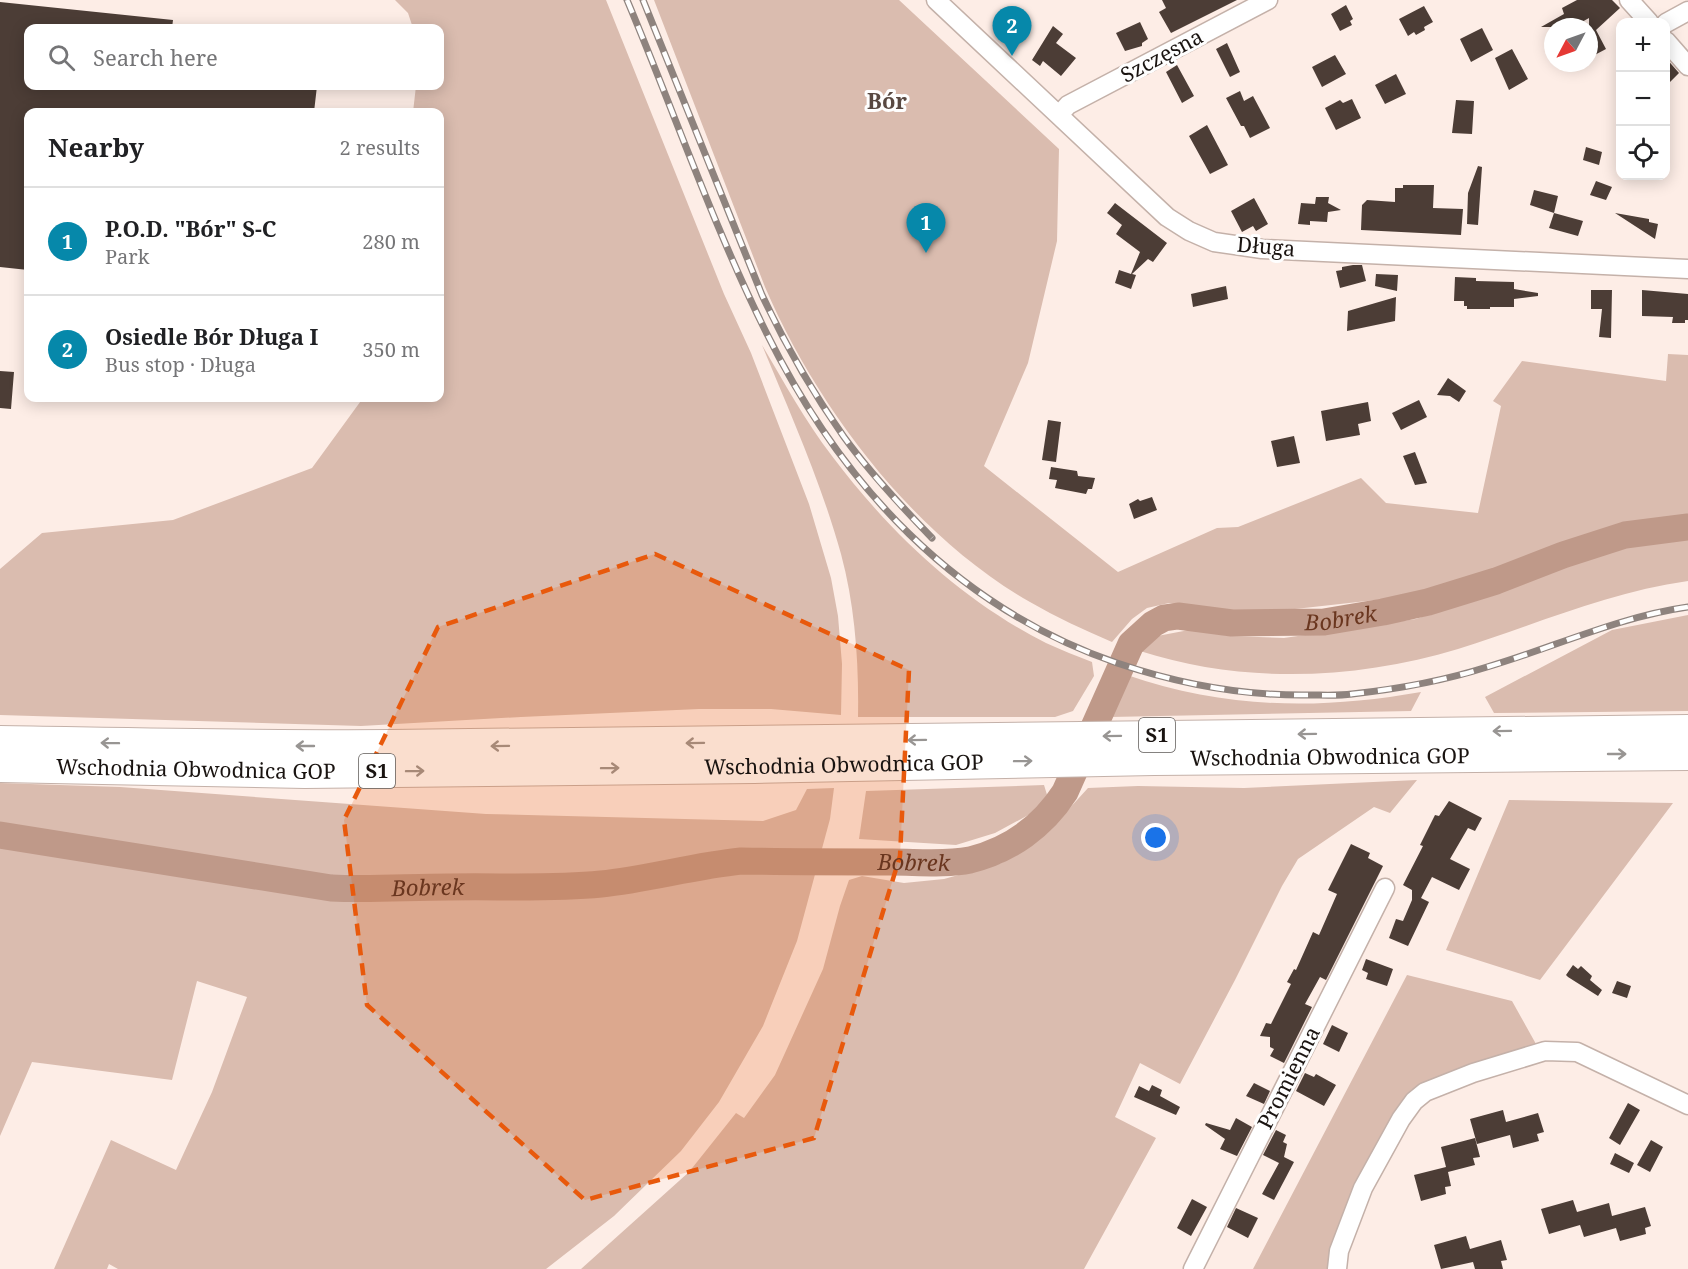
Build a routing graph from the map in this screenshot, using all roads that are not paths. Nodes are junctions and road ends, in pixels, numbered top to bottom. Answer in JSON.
{"nodes":[{"id":1,"x":936,"y":0,"type":"edge"},
{"id":2,"x":1268,"y":0,"type":"edge"},
{"id":3,"x":1629,"y":0,"type":"edge"},
{"id":4,"x":1688,"y":11,"type":"edge"},
{"id":5,"x":1645,"y":18,"type":"edge"},
{"id":6,"x":1670,"y":20,"type":"edge"},
{"id":7,"x":1670,"y":46,"type":"edge"},
{"id":8,"x":1688,"y":66,"type":"edge"},
{"id":9,"x":1059,"y":116,"type":"junction"},
{"id":10,"x":1688,"y":269,"type":"edge"},
{"id":11,"x":1688,"y":731,"type":"edge"},
{"id":12,"x":0,"y":742,"type":"edge"},
{"id":13,"x":1559,"y":742,"type":"junction"},
{"id":14,"x":1688,"y":754,"type":"edge"},
{"id":15,"x":754,"y":755,"type":"junction"},
{"id":16,"x":0,"y":766,"type":"edge"},
{"id":17,"x":1385,"y":888,"type":"dead end"},
{"id":18,"x":1688,"y":1105,"type":"edge"},
{"id":19,"x":1193,"y":1269,"type":"edge"},
{"id":20,"x":1336,"y":1269,"type":"edge"}],
"edges":[{"from":1,"to":9,"type":"street","name":"Długa"},
{"from":2,"to":9,"type":"street","name":"Szczęsna"},
{"from":3,"to":5,"type":"street"},
{"from":4,"to":6,"type":"street"},
{"from":7,"to":8,"type":"street"},
{"from":9,"to":10,"type":"street","name":"Długa"},
{"from":11,"to":13,"type":"highway","name":"Wschodnia Obwodnica GOP","number":"S1"},
{"from":15,"to":12,"type":"highway","name":"Wschodnia Obwodnica GOP","number":"S1","one_way":true},
{"from":13,"to":14,"type":"highway","name":"Wschodnia Obwodnica GOP","number":"S1","one_way":true},
{"from":13,"to":15,"type":"highway","name":"Wschodnia Obwodnica GOP","number":"S1"},
{"from":16,"to":15,"type":"highway","name":"Wschodnia Obwodnica GOP","number":"S1","one_way":true},
{"from":17,"to":19,"type":"street","name":"Promienna"},
{"from":18,"to":20,"type":"street"}]}
